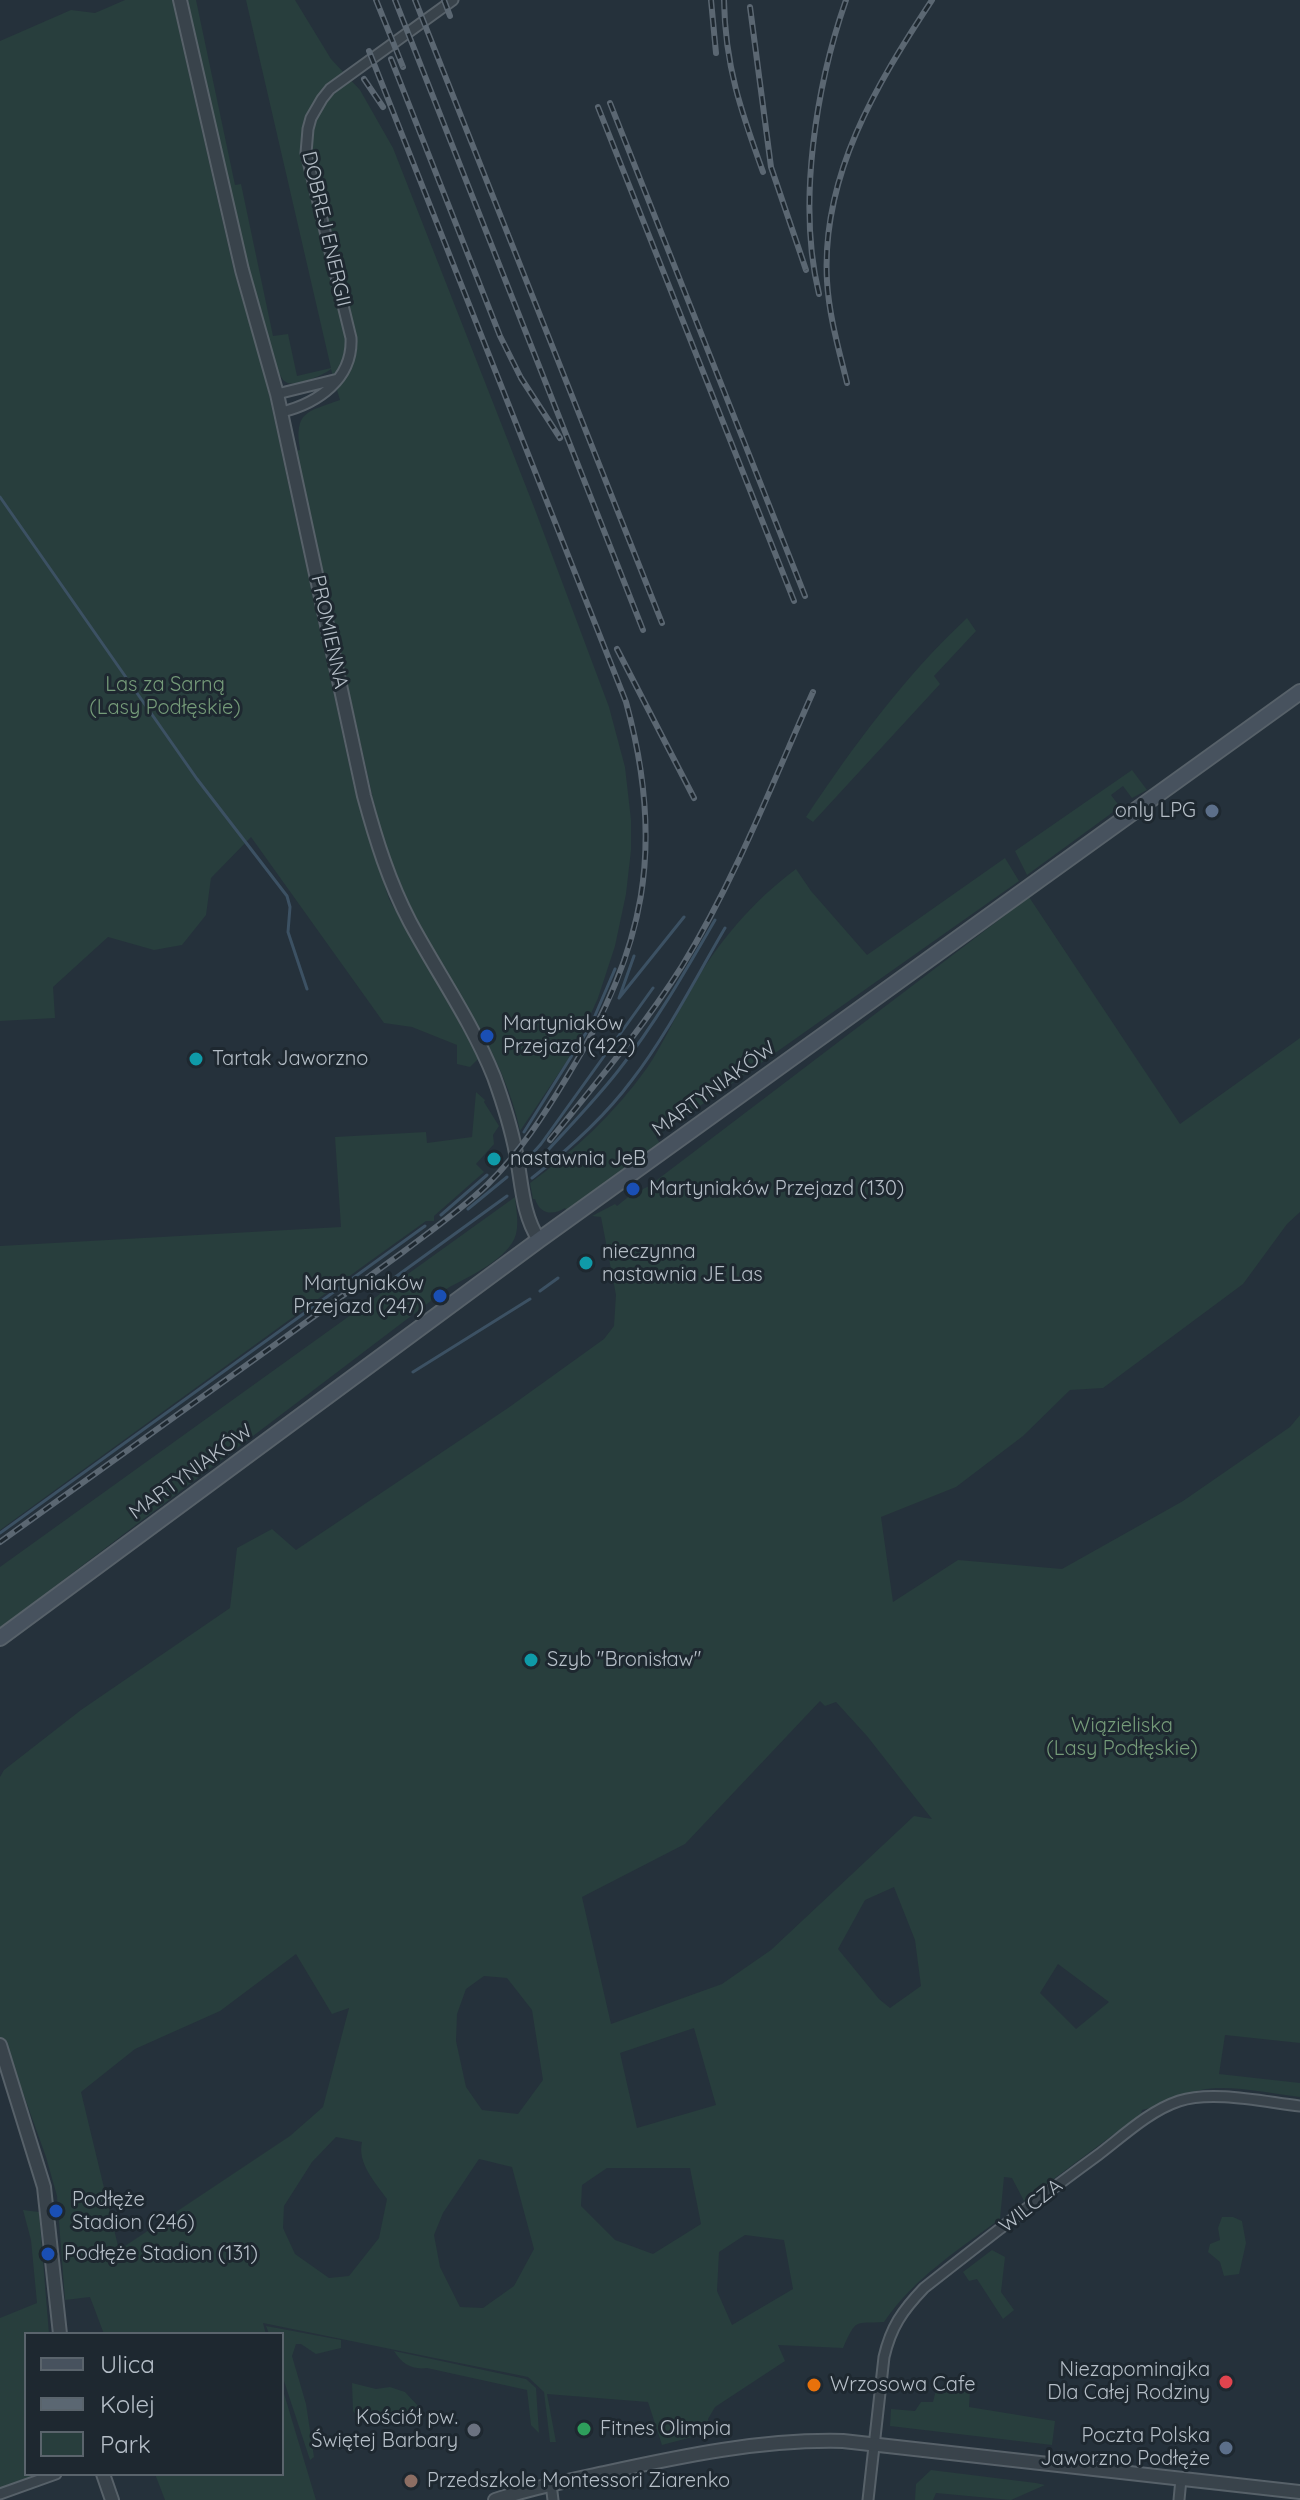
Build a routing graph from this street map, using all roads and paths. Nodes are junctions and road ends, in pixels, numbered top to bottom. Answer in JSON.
{"nodes":[{"id":1,"x":180,"y":0,"type":"edge"},
{"id":2,"x":453,"y":0,"type":"edge"},
{"id":3,"x":338,"y":379,"type":"junction"},
{"id":4,"x":277,"y":394,"type":"junction"},
{"id":5,"x":282,"y":412,"type":"junction"},
{"id":6,"x":1300,"y":692,"type":"edge"},
{"id":7,"x":539,"y":1240,"type":"junction"},
{"id":8,"x":0,"y":1638,"type":"edge"},
{"id":9,"x":0,"y":2045,"type":"edge"},
{"id":10,"x":1300,"y":2106,"type":"edge"},
{"id":11,"x":60,"y":2332,"type":"edge"},
{"id":12,"x":873,"y":2445,"type":"junction"},
{"id":13,"x":50,"y":2476,"type":"edge"},
{"id":14,"x":104,"y":2476,"type":"edge"},
{"id":15,"x":1181,"y":2479,"type":"junction"},
{"id":16,"x":551,"y":2484,"type":"junction"},
{"id":17,"x":1300,"y":2492,"type":"edge"},
{"id":18,"x":0,"y":2494,"type":"edge"},
{"id":19,"x":112,"y":2500,"type":"edge"},
{"id":20,"x":495,"y":2500,"type":"edge"},
{"id":21,"x":553,"y":2500,"type":"edge"},
{"id":22,"x":868,"y":2500,"type":"edge"},
{"id":23,"x":1179,"y":2500,"type":"edge"}],
"edges":[{"from":1,"to":4,"type":"street","name":"PROMIENNA"},
{"from":2,"to":3,"type":"street","name":"DOBREJ ENERGII"},
{"from":3,"to":4,"type":"street"},
{"from":3,"to":5,"type":"street"},
{"from":4,"to":5,"type":"street","name":"PROMIENNA"},
{"from":5,"to":7,"type":"street","name":"PROMIENNA"},
{"from":6,"to":7,"type":"main road","name":"MARTYNIAKÓW"},
{"from":7,"to":8,"type":"main road","name":"MARTYNIAKÓW"},
{"from":9,"to":11,"type":"street"},
{"from":10,"to":12,"type":"street","name":"WILCZA"},
{"from":12,"to":15,"type":"street"},
{"from":12,"to":16,"type":"street"},
{"from":12,"to":22,"type":"street","name":"WILCZA"},
{"from":13,"to":18,"type":"street"},
{"from":14,"to":19,"type":"street"},
{"from":15,"to":17,"type":"street"},
{"from":15,"to":23,"type":"street"},
{"from":16,"to":20,"type":"street"},
{"from":16,"to":21,"type":"street"}]}
